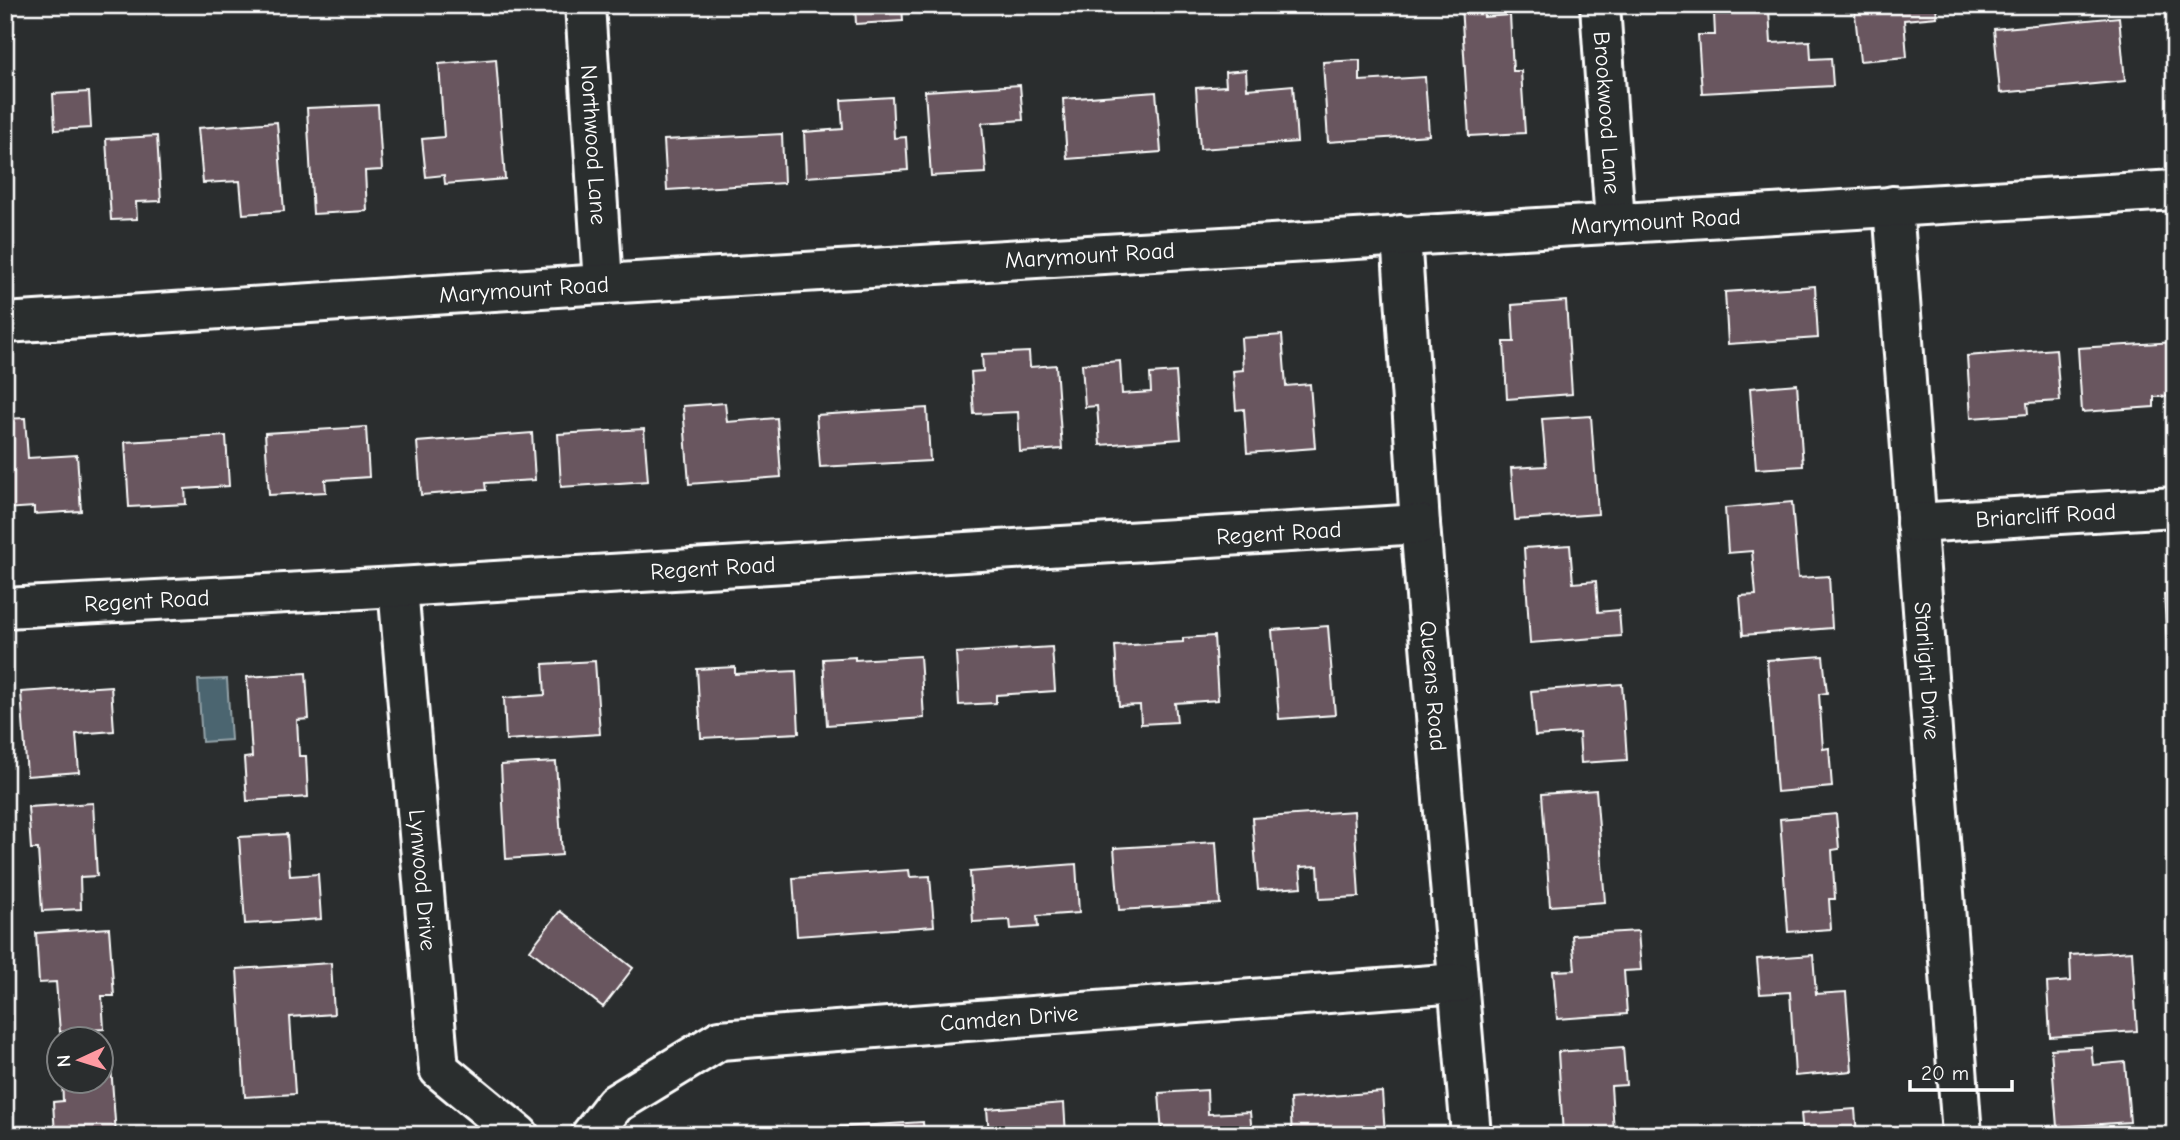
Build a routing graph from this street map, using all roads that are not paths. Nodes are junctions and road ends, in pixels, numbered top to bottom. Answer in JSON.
{"nodes":[{"id":1,"x":585,"y":5,"type":"edge"},
{"id":2,"x":1600,"y":5,"type":"edge"},
{"id":3,"x":2175,"y":190,"type":"edge"},
{"id":4,"x":1893,"y":206,"type":"junction"},
{"id":5,"x":1615,"y":223,"type":"junction"},
{"id":6,"x":1401,"y":235,"type":"junction"},
{"id":7,"x":603,"y":284,"type":"junction"},
{"id":8,"x":5,"y":323,"type":"edge"},
{"id":9,"x":2175,"y":507,"type":"edge"},
{"id":10,"x":1916,"y":523,"type":"junction"},
{"id":11,"x":1420,"y":524,"type":"junction"},
{"id":12,"x":398,"y":587,"type":"junction"},
{"id":13,"x":5,"y":607,"type":"edge"},
{"id":14,"x":1458,"y":982,"type":"junction"},
{"id":15,"x":519,"y":1135,"type":"edge"},
{"id":16,"x":591,"y":1135,"type":"edge"},
{"id":17,"x":1471,"y":1135,"type":"edge"},
{"id":18,"x":1962,"y":1135,"type":"edge"}],
"edges":[{"from":1,"to":7,"type":"street","name":"Northwood Lane"},
{"from":2,"to":5,"type":"street","name":"Brookwood Lane"},
{"from":3,"to":4,"type":"street","name":"Marymount Road"},
{"from":4,"to":5,"type":"street","name":"Marymount Road"},
{"from":4,"to":10,"type":"street","name":"Starlight Drive"},
{"from":5,"to":6,"type":"street","name":"Marymount Road"},
{"from":6,"to":7,"type":"street","name":"Marymount Road"},
{"from":6,"to":11,"type":"street","name":"Queens Road"},
{"from":7,"to":8,"type":"street","name":"Marymount Road"},
{"from":9,"to":10,"type":"street","name":"Briarcliff Road"},
{"from":10,"to":18,"type":"street","name":"Starlight Drive"},
{"from":11,"to":12,"type":"street","name":"Regent Road"},
{"from":11,"to":14,"type":"street","name":"Queens Road"},
{"from":12,"to":13,"type":"street","name":"Regent Road"},
{"from":12,"to":15,"type":"street","name":"Lynwood Drive"},
{"from":14,"to":16,"type":"street","name":"Camden Drive"},
{"from":14,"to":17,"type":"street","name":"Queens Road"}]}
